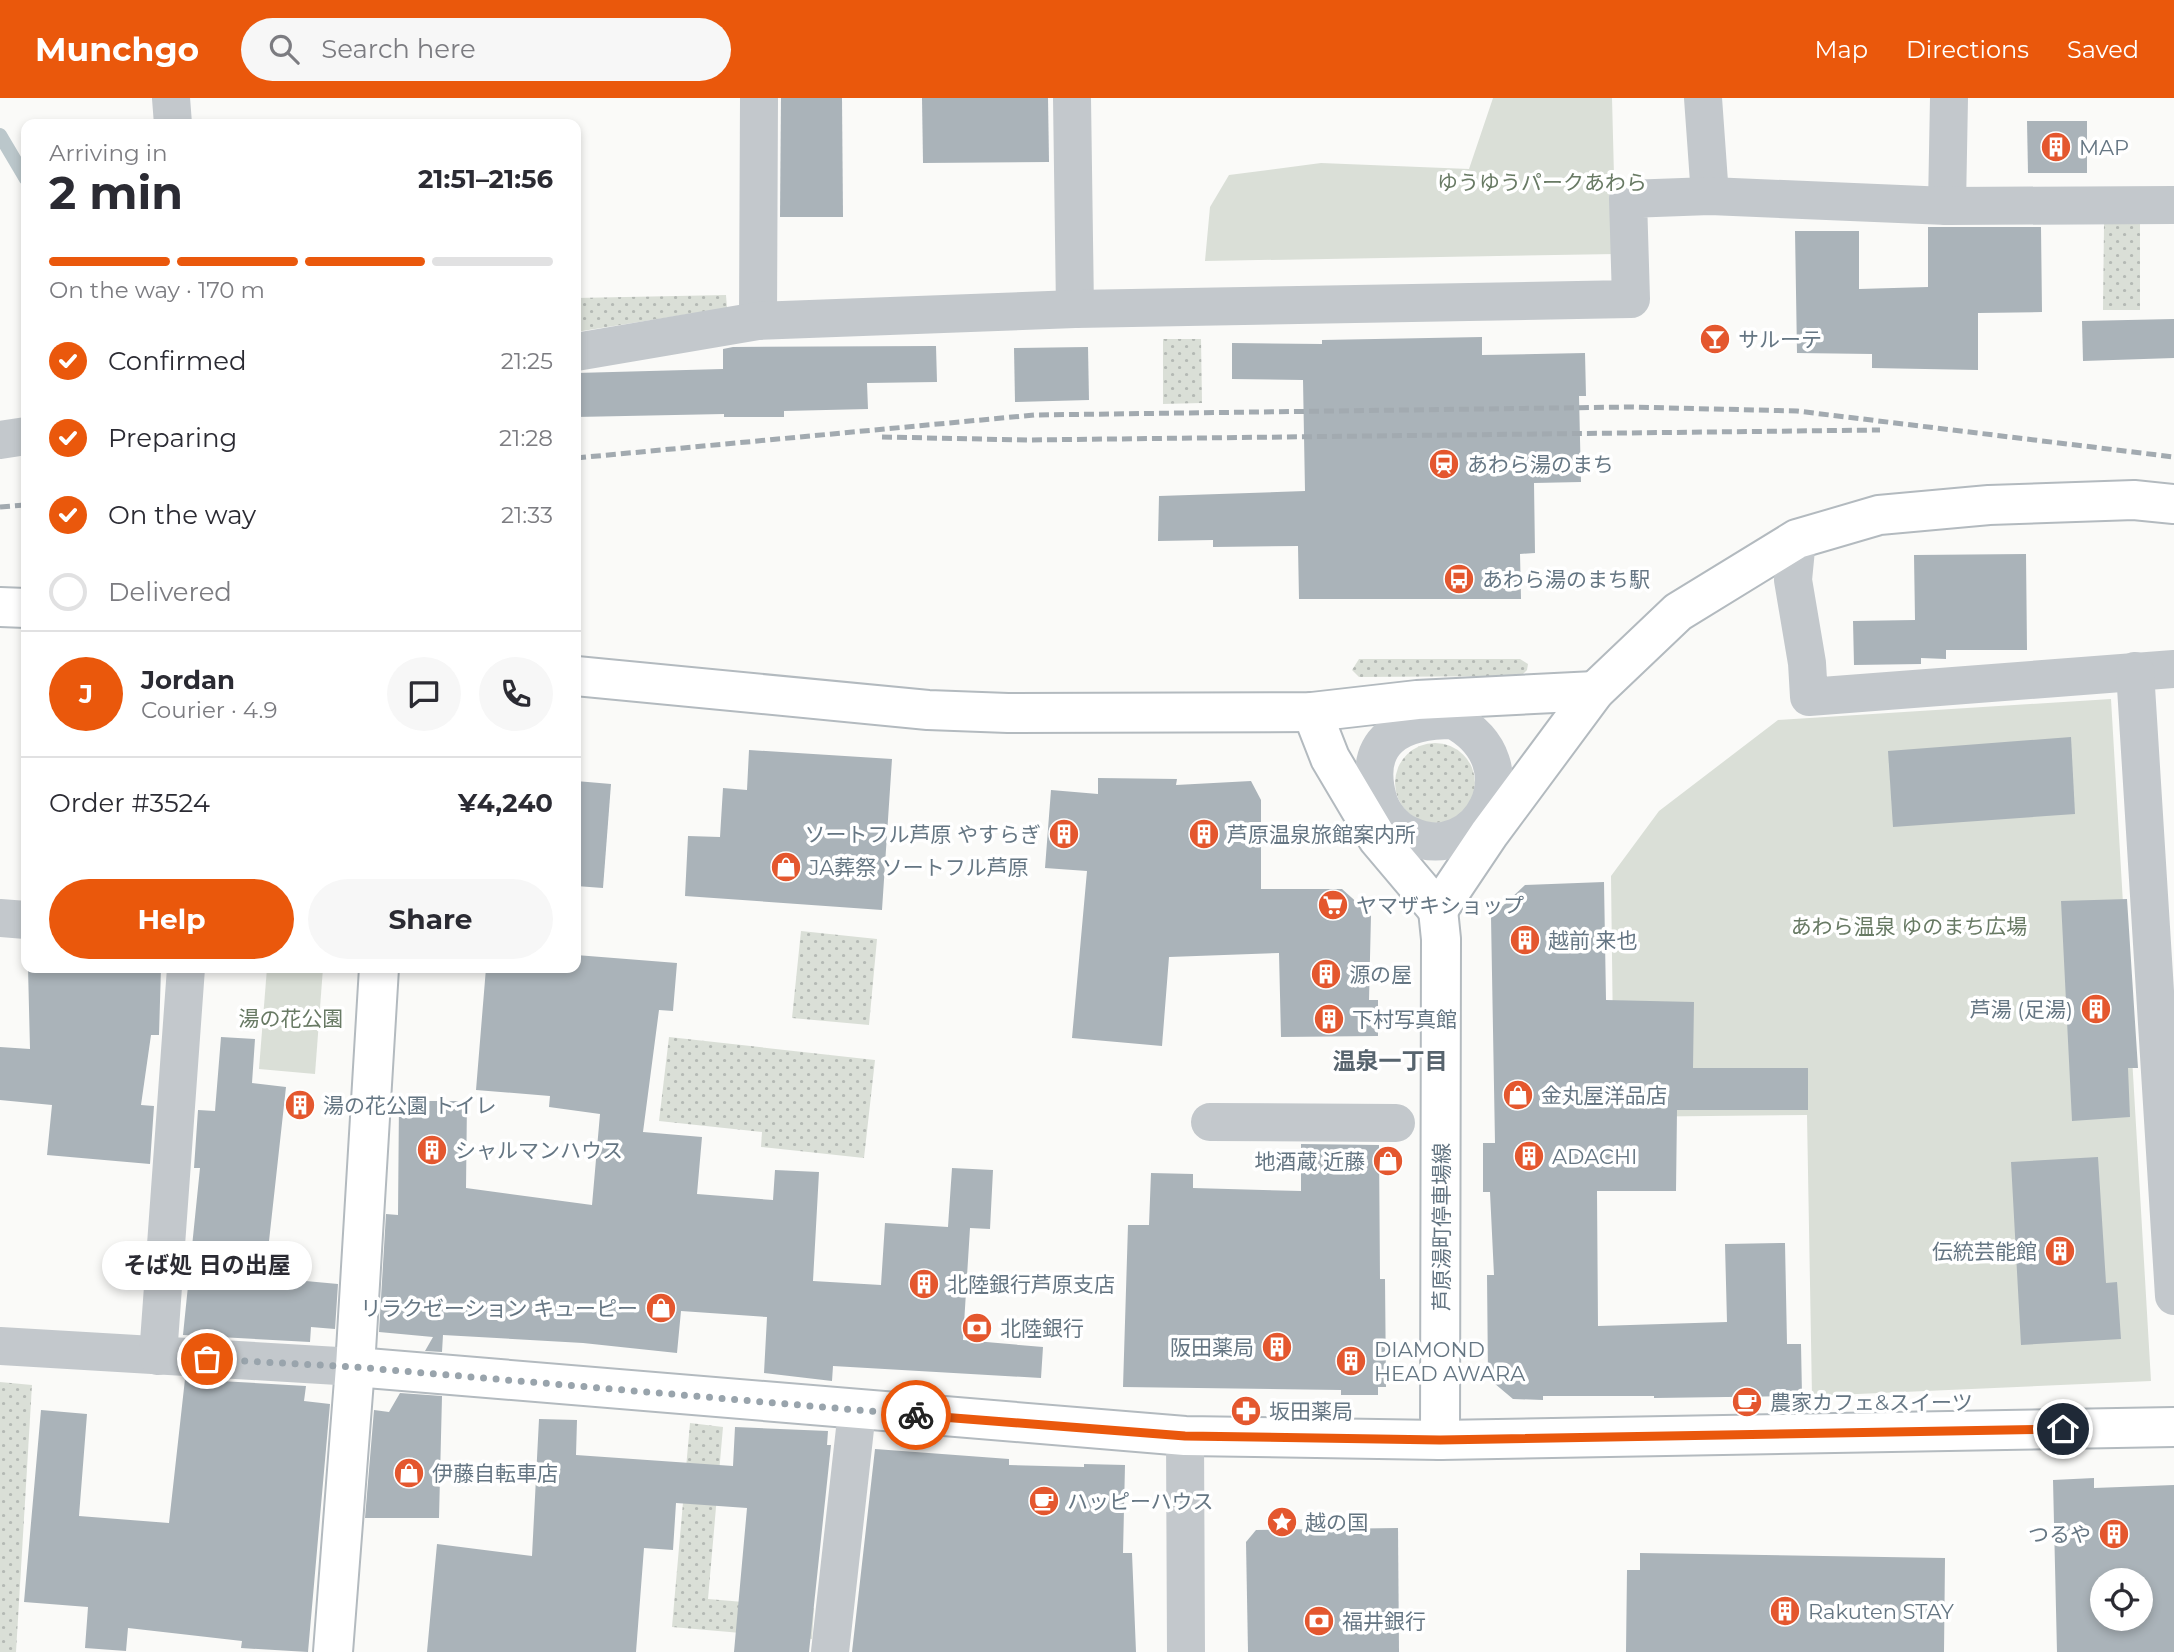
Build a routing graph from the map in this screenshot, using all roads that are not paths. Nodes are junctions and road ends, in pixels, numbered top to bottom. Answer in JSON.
{"nodes":[{"id":1,"x":171,"y":98,"type":"edge"},
{"id":2,"x":759,"y":98,"type":"edge"},
{"id":3,"x":1072,"y":98,"type":"edge"},
{"id":4,"x":1703,"y":98,"type":"edge"},
{"id":5,"x":1949,"y":98,"type":"edge"},
{"id":6,"x":173,"y":119,"type":"edge"},
{"id":7,"x":1710,"y":196,"type":"junction"},
{"id":8,"x":1947,"y":205,"type":"junction"},
{"id":9,"x":2174,"y":205,"type":"edge"},
{"id":10,"x":1076,"y":309,"type":"junction"},
{"id":11,"x":758,"y":321,"type":"junction"},
{"id":12,"x":581,"y":351,"type":"edge"},
{"id":13,"x":21,"y":437,"type":"edge"},
{"id":14,"x":0,"y":440,"type":"edge"},
{"id":15,"x":2174,"y":505,"type":"edge"},
{"id":16,"x":1797,"y":539,"type":"junction"},
{"id":17,"x":0,"y":607,"type":"edge"},
{"id":18,"x":21,"y":608,"type":"edge"},
{"id":19,"x":2174,"y":668,"type":"edge"},
{"id":20,"x":2135,"y":671,"type":"junction"},
{"id":21,"x":581,"y":676,"type":"edge"},
{"id":22,"x":1595,"y":691,"type":"junction"},
{"id":23,"x":1312,"y":712,"type":"junction"},
{"id":24,"x":1430,"y":712,"type":"junction"},
{"id":25,"x":1495,"y":813,"type":"junction"},
{"id":26,"x":1375,"y":814,"type":"junction"},
{"id":27,"x":1438,"y":910,"type":"junction"},
{"id":28,"x":0,"y":918,"type":"edge"},
{"id":29,"x":21,"y":920,"type":"edge"},
{"id":30,"x":186,"y":973,"type":"edge"},
{"id":31,"x":379,"y":973,"type":"edge"},
{"id":32,"x":1210,"y":1122,"type":"dead end"},
{"id":33,"x":1396,"y":1123,"type":"dead end"},
{"id":34,"x":2174,"y":1296,"type":"edge"},
{"id":35,"x":0,"y":1346,"type":"edge"},
{"id":36,"x":158,"y":1356,"type":"junction"},
{"id":37,"x":355,"y":1367,"type":"junction"},
{"id":38,"x":857,"y":1411,"type":"junction"},
{"id":39,"x":2174,"y":1427,"type":"edge"},
{"id":40,"x":1185,"y":1436,"type":"junction"},
{"id":41,"x":1440,"y":1440,"type":"junction"},
{"id":42,"x":333,"y":1652,"type":"edge"},
{"id":43,"x":830,"y":1652,"type":"edge"},
{"id":44,"x":1185,"y":1652,"type":"edge"}],
"edges":[{"from":1,"to":6,"type":"street"},
{"from":2,"to":11,"type":"street"},
{"from":3,"to":10,"type":"street"},
{"from":4,"to":7,"type":"street"},
{"from":5,"to":8,"type":"street"},
{"from":7,"to":8,"type":"street"},
{"from":7,"to":10,"type":"street"},
{"from":8,"to":9,"type":"street"},
{"from":10,"to":11,"type":"street"},
{"from":11,"to":12,"type":"street"},
{"from":13,"to":14,"type":"street"},
{"from":15,"to":16,"type":"street"},
{"from":16,"to":20,"type":"street"},
{"from":16,"to":22,"type":"street"},
{"from":17,"to":18,"type":"street"},
{"from":19,"to":20,"type":"street"},
{"from":20,"to":34,"type":"street"},
{"from":21,"to":23,"type":"street"},
{"from":22,"to":24,"type":"street"},
{"from":22,"to":25,"type":"street"},
{"from":23,"to":24,"type":"street"},
{"from":23,"to":26,"type":"street"},
{"from":24,"to":25,"type":"street"},
{"from":24,"to":26,"type":"street"},
{"from":25,"to":26,"type":"street"},
{"from":25,"to":27,"type":"street"},
{"from":26,"to":27,"type":"street"},
{"from":27,"to":41,"type":"street","name":"芦原湯町停車場線"},
{"from":28,"to":29,"type":"street"},
{"from":30,"to":36,"type":"street"},
{"from":31,"to":37,"type":"street"},
{"from":32,"to":33,"type":"street"},
{"from":35,"to":36,"type":"street"},
{"from":36,"to":37,"type":"street"},
{"from":37,"to":38,"type":"street"},
{"from":37,"to":42,"type":"street"},
{"from":38,"to":40,"type":"street"},
{"from":38,"to":43,"type":"street"},
{"from":39,"to":41,"type":"street"},
{"from":40,"to":41,"type":"street"},
{"from":40,"to":44,"type":"street"}]}
